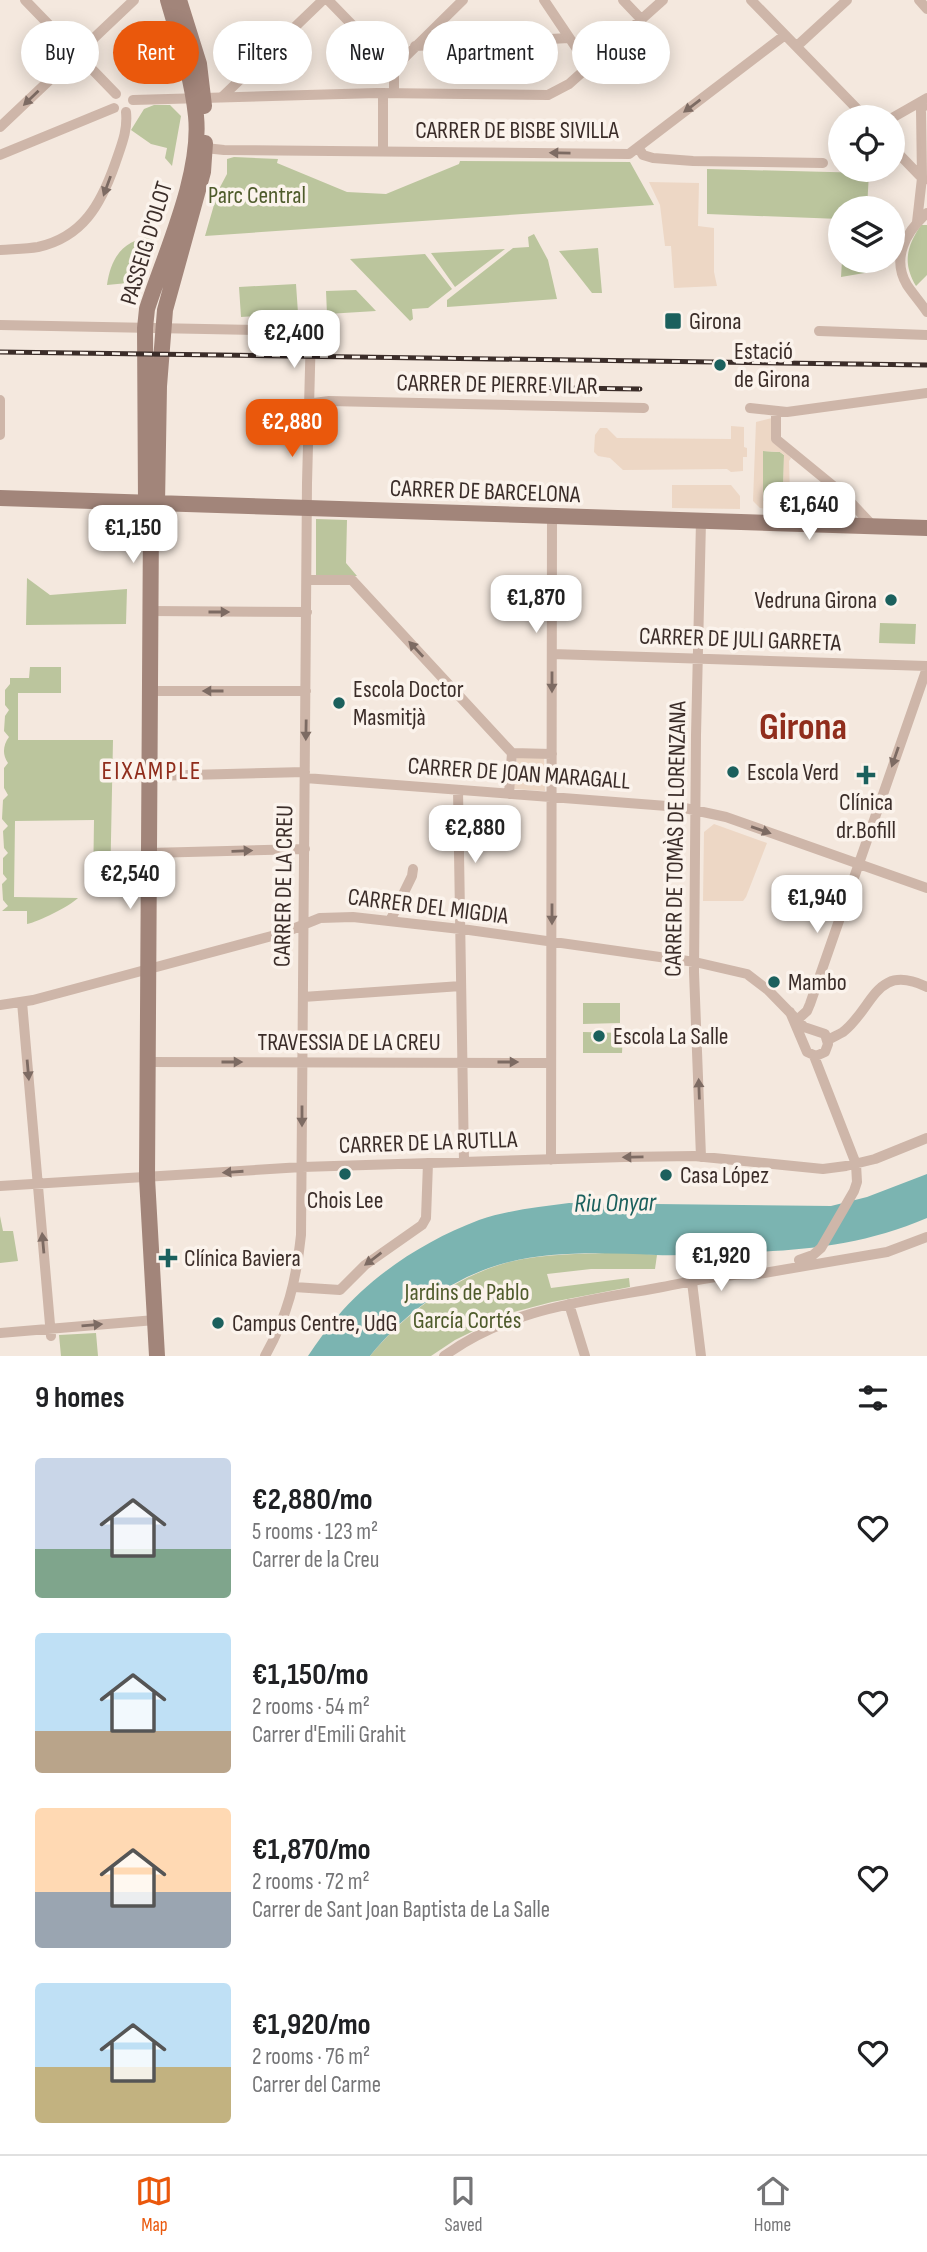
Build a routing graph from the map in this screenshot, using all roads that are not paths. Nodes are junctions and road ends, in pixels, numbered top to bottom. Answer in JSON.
{"nodes":[{"id":1,"x":25,"y":0,"type":"edge"},
{"id":2,"x":134,"y":0,"type":"edge"},
{"id":3,"x":168,"y":0,"type":"edge"},
{"id":4,"x":179,"y":0,"type":"edge"},
{"id":5,"x":326,"y":0,"type":"edge"},
{"id":6,"x":463,"y":0,"type":"edge"},
{"id":7,"x":544,"y":0,"type":"edge"},
{"id":8,"x":623,"y":0,"type":"edge"},
{"id":9,"x":663,"y":0,"type":"edge"},
{"id":10,"x":751,"y":0,"type":"edge"},
{"id":11,"x":847,"y":0,"type":"edge"},
{"id":12,"x":919,"y":0,"type":"edge"},
{"id":13,"x":927,"y":9,"type":"edge"},
{"id":14,"x":642,"y":20,"type":"joint"},
{"id":15,"x":45,"y":21,"type":"edge"},
{"id":16,"x":347,"y":21,"type":"edge"},
{"id":17,"x":99,"y":33,"type":"edge"},
{"id":18,"x":785,"y":35,"type":"junction"},
{"id":19,"x":569,"y":38,"type":"junction"},
{"id":20,"x":572,"y":42,"type":"edge"},
{"id":21,"x":415,"y":46,"type":"junction"},
{"id":22,"x":797,"y":46,"type":"junction"},
{"id":23,"x":409,"y":52,"type":"edge"},
{"id":24,"x":99,"y":77,"type":"edge"},
{"id":25,"x":572,"y":82,"type":"edge"},
{"id":26,"x":45,"y":84,"type":"edge"},
{"id":27,"x":390,"y":84,"type":"edge"},
{"id":28,"x":388,"y":93,"type":"junction"},
{"id":29,"x":116,"y":94,"type":"junction"},
{"id":30,"x":198,"y":97,"type":"junction"},
{"id":31,"x":222,"y":97,"type":"junction"},
{"id":32,"x":927,"y":99,"type":"edge"},
{"id":33,"x":132,"y":100,"type":"junction"},
{"id":34,"x":854,"y":105,"type":"edge"},
{"id":35,"x":114,"y":108,"type":"junction"},
{"id":36,"x":905,"y":111,"type":"edge"},
{"id":37,"x":126,"y":112,"type":"junction"},
{"id":38,"x":0,"y":127,"type":"edge"},
{"id":39,"x":638,"y":147,"type":"junction"},
{"id":40,"x":205,"y":148,"type":"junction"},
{"id":41,"x":383,"y":150,"type":"junction"},
{"id":42,"x":0,"y":155,"type":"edge"},
{"id":43,"x":905,"y":161,"type":"edge"},
{"id":44,"x":823,"y":163,"type":"dead end"},
{"id":45,"x":924,"y":181,"type":"edge"},
{"id":46,"x":927,"y":213,"type":"edge"},
{"id":47,"x":917,"y":222,"type":"junction"},
{"id":48,"x":0,"y":250,"type":"edge"},
{"id":49,"x":927,"y":312,"type":"edge"},
{"id":50,"x":0,"y":325,"type":"edge"},
{"id":51,"x":145,"y":328,"type":"junction"},
{"id":52,"x":164,"y":328,"type":"junction"},
{"id":53,"x":819,"y":331,"type":"dead end"},
{"id":54,"x":927,"y":335,"type":"edge"},
{"id":55,"x":927,"y":393,"type":"edge"},
{"id":56,"x":0,"y":400,"type":"edge"},
{"id":57,"x":644,"y":408,"type":"dead end"},
{"id":58,"x":750,"y":408,"type":"dead end"},
{"id":59,"x":310,"y":410,"type":"junction"},
{"id":60,"x":776,"y":413,"type":"junction"},
{"id":61,"x":0,"y":435,"type":"edge"},
{"id":62,"x":0,"y":498,"type":"edge"},
{"id":63,"x":308,"y":508,"type":"junction"},
{"id":64,"x":151,"y":509,"type":"junction"},
{"id":65,"x":552,"y":516,"type":"junction"},
{"id":66,"x":701,"y":521,"type":"junction"},
{"id":67,"x":873,"y":526,"type":"junction"},
{"id":68,"x":927,"y":528,"type":"edge"},
{"id":69,"x":307,"y":580,"type":"junction"},
{"id":70,"x":151,"y":611,"type":"junction"},
{"id":71,"x":307,"y":612,"type":"junction"},
{"id":72,"x":552,"y":654,"type":"junction"},
{"id":73,"x":698,"y":659,"type":"junction"},
{"id":74,"x":927,"y":667,"type":"edge"},
{"id":75,"x":150,"y":691,"type":"junction"},
{"id":76,"x":306,"y":691,"type":"junction"},
{"id":77,"x":922,"y":696,"type":"edge"},
{"id":78,"x":512,"y":753,"type":"junction"},
{"id":79,"x":552,"y":754,"type":"junction"},
{"id":80,"x":305,"y":775,"type":"junction"},
{"id":81,"x":150,"y":776,"type":"junction"},
{"id":82,"x":458,"y":790,"type":"junction"},
{"id":83,"x":509,"y":793,"type":"junction"},
{"id":84,"x":552,"y":796,"type":"junction"},
{"id":85,"x":696,"y":810,"type":"junction"},
{"id":86,"x":305,"y":849,"type":"junction"},
{"id":87,"x":149,"y":853,"type":"junction"},
{"id":88,"x":857,"y":863,"type":"junction"},
{"id":89,"x":413,"y":869,"type":"dead end"},
{"id":90,"x":927,"y":888,"type":"edge"},
{"id":91,"x":390,"y":921,"type":"junction"},
{"id":92,"x":304,"y":925,"type":"junction"},
{"id":93,"x":460,"y":930,"type":"junction"},
{"id":94,"x":552,"y":942,"type":"junction"},
{"id":95,"x":695,"y":962,"type":"junction"},
{"id":96,"x":148,"y":969,"type":"junction"},
{"id":97,"x":461,"y":986,"type":"junction"},
{"id":98,"x":927,"y":987,"type":"edge"},
{"id":99,"x":303,"y":997,"type":"junction"},
{"id":100,"x":22,"y":1002,"type":"junction"},
{"id":101,"x":0,"y":1004,"type":"edge"},
{"id":102,"x":794,"y":1016,"type":"junction"},
{"id":103,"x":816,"y":1031,"type":"junction"},
{"id":104,"x":828,"y":1040,"type":"junction"},
{"id":105,"x":804,"y":1047,"type":"junction"},
{"id":106,"x":814,"y":1056,"type":"junction"},
{"id":107,"x":148,"y":1062,"type":"junction"},
{"id":108,"x":302,"y":1062,"type":"junction"},
{"id":109,"x":462,"y":1062,"type":"junction"},
{"id":110,"x":551,"y":1063,"type":"junction"},
{"id":111,"x":927,"y":1138,"type":"edge"},
{"id":112,"x":701,"y":1157,"type":"junction"},
{"id":113,"x":551,"y":1160,"type":"junction"},
{"id":114,"x":464,"y":1162,"type":"junction"},
{"id":115,"x":428,"y":1163,"type":"junction"},
{"id":116,"x":856,"y":1164,"type":"junction"},
{"id":117,"x":302,"y":1167,"type":"junction"},
{"id":118,"x":147,"y":1178,"type":"junction"},
{"id":119,"x":38,"y":1184,"type":"junction"},
{"id":120,"x":0,"y":1186,"type":"edge"},
{"id":121,"x":927,"y":1237,"type":"edge"},
{"id":122,"x":745,"y":1273,"type":"junction"},
{"id":123,"x":692,"y":1282,"type":"junction"},
{"id":124,"x":294,"y":1287,"type":"junction"},
{"id":125,"x":569,"y":1304,"type":"junction"},
{"id":126,"x":155,"y":1320,"type":"junction"},
{"id":127,"x":51,"y":1332,"type":"junction"},
{"id":128,"x":0,"y":1333,"type":"edge"},
{"id":129,"x":157,"y":1356,"type":"edge"},
{"id":130,"x":265,"y":1356,"type":"edge"},
{"id":131,"x":444,"y":1356,"type":"edge"},
{"id":132,"x":585,"y":1356,"type":"edge"},
{"id":133,"x":701,"y":1356,"type":"edge"}],
"edges":[{"from":1,"to":15,"type":"street"},
{"from":2,"to":17,"type":"street"},
{"from":3,"to":30,"type":"main road","name":"PASSEIG D'OLOT"},
{"from":4,"to":30,"type":"main road","name":"PASSEIG D'OLOT"},
{"from":5,"to":16,"type":"street"},
{"from":5,"to":31,"type":"street"},
{"from":6,"to":21,"type":"street"},
{"from":7,"to":19,"type":"street"},
{"from":8,"to":14,"type":"street"},
{"from":9,"to":14,"type":"street"},
{"from":10,"to":18,"type":"street"},
{"from":11,"to":22,"type":"street"},
{"from":12,"to":13,"type":"street"},
{"from":18,"to":22,"type":"street"},
{"from":18,"to":39,"type":"street","one_way":true},
{"from":19,"to":20,"type":"street"},
{"from":19,"to":21,"type":"street"},
{"from":21,"to":23,"type":"street"},
{"from":22,"to":34,"type":"street"},
{"from":24,"to":29,"type":"street"},
{"from":25,"to":28,"type":"street"},
{"from":26,"to":38,"type":"street","one_way":true},
{"from":27,"to":28,"type":"street"},
{"from":28,"to":31,"type":"street"},
{"from":28,"to":41,"type":"street"},
{"from":29,"to":33,"type":"street"},
{"from":29,"to":35,"type":"street"},
{"from":30,"to":31,"type":"street"},
{"from":30,"to":33,"type":"street"},
{"from":30,"to":40,"type":"main road","name":"PASSEIG D'OLOT"},
{"from":30,"to":51,"type":"main road","name":"PASSEIG D'OLOT"},
{"from":32,"to":36,"type":"street"},
{"from":32,"to":45,"type":"street"},
{"from":33,"to":37,"type":"street"},
{"from":35,"to":37,"type":"street"},
{"from":35,"to":42,"type":"street"},
{"from":37,"to":48,"type":"street","one_way":true},
{"from":39,"to":41,"type":"street","name":"CARRER DE BISBE SIVILLA","one_way":true},
{"from":39,"to":44,"type":"street","name":"CARRER DE BISBE SIVILLA"},
{"from":40,"to":41,"type":"street","name":"CARRER DE BISBE SIVILLA"},
{"from":40,"to":52,"type":"main road","name":"PASSEIG D'OLOT"},
{"from":43,"to":45,"type":"street"},
{"from":45,"to":47,"type":"street"},
{"from":46,"to":47,"type":"street"},
{"from":47,"to":49,"type":"street"},
{"from":50,"to":51,"type":"street"},
{"from":51,"to":52,"type":"street"},
{"from":51,"to":64,"type":"main road","name":"PASSEIG D'OLOT"},
{"from":52,"to":59,"type":"street","name":"CARRER DE LA CREU"},
{"from":52,"to":64,"type":"main road","name":"PASSEIG D'OLOT"},
{"from":53,"to":54,"type":"street"},
{"from":55,"to":60,"type":"street"},
{"from":56,"to":61,"type":"street"},
{"from":57,"to":59,"type":"street","name":"CARRER DE PIERRE VILAR"},
{"from":58,"to":60,"type":"street"},
{"from":59,"to":63,"type":"street","name":"CARRER DE LA CREU"},
{"from":60,"to":67,"type":"street"},
{"from":62,"to":64,"type":"main road","name":"CARRER DE BARCELONA"},
{"from":63,"to":64,"type":"main road","name":"CARRER DE BARCELONA"},
{"from":63,"to":65,"type":"main road","name":"CARRER DE BARCELONA"},
{"from":63,"to":69,"type":"street","name":"CARRER DE LA CREU"},
{"from":64,"to":70,"type":"main road"},
{"from":65,"to":66,"type":"main road","name":"CARRER DE BARCELONA"},
{"from":65,"to":72,"type":"street"},
{"from":66,"to":67,"type":"main road","name":"CARRER DE BARCELONA"},
{"from":66,"to":73,"type":"street","name":"CARRER DE TOMÀS DE LORENZANA"},
{"from":67,"to":68,"type":"main road","name":"CARRER DE BARCELONA"},
{"from":69,"to":71,"type":"street","name":"CARRER DE LA CREU"},
{"from":78,"to":69,"type":"street","one_way":true},
{"from":70,"to":71,"type":"street","one_way":true},
{"from":70,"to":75,"type":"main road"},
{"from":71,"to":76,"type":"street","name":"CARRER DE LA CREU"},
{"from":72,"to":73,"type":"street","name":"CARRER DE JULI GARRETA"},
{"from":72,"to":79,"type":"street","one_way":true},
{"from":73,"to":74,"type":"street","name":"CARRER DE JULI GARRETA"},
{"from":73,"to":85,"type":"street","name":"CARRER DE TOMÀS DE LORENZANA"},
{"from":74,"to":77,"type":"street"},
{"from":76,"to":75,"type":"street","one_way":true},
{"from":75,"to":81,"type":"main road"},
{"from":76,"to":80,"type":"street","name":"CARRER DE LA CREU","one_way":true},
{"from":77,"to":88,"type":"street","one_way":true},
{"from":78,"to":79,"type":"street"},
{"from":78,"to":83,"type":"street"},
{"from":79,"to":84,"type":"street"},
{"from":80,"to":81,"type":"street","name":"CARRER DE JOAN MARAGALL"},
{"from":80,"to":82,"type":"street","name":"CARRER DE JOAN MARAGALL"},
{"from":80,"to":86,"type":"street","name":"CARRER DE LA CREU"},
{"from":81,"to":87,"type":"main road"},
{"from":82,"to":83,"type":"street","name":"CARRER DE JOAN MARAGALL"},
{"from":82,"to":93,"type":"street"},
{"from":83,"to":84,"type":"street","name":"CARRER DE JOAN MARAGALL"},
{"from":84,"to":85,"type":"street","name":"CARRER DE JOAN MARAGALL"},
{"from":84,"to":94,"type":"street","one_way":true},
{"from":85,"to":88,"type":"street","name":"CARRER DE JOAN MARAGALL","one_way":true},
{"from":85,"to":95,"type":"street","name":"CARRER DE TOMÀS DE LORENZANA"},
{"from":87,"to":86,"type":"street","one_way":true},
{"from":86,"to":92,"type":"street","name":"CARRER DE LA CREU"},
{"from":87,"to":96,"type":"main road"},
{"from":88,"to":90,"type":"street","name":"CARRER DE JOAN MARAGALL"},
{"from":88,"to":102,"type":"street"},
{"from":89,"to":91,"type":"street"},
{"from":91,"to":92,"type":"street","name":"CARRER DEL MIGDIA"},
{"from":91,"to":93,"type":"street","name":"CARRER DEL MIGDIA"},
{"from":92,"to":96,"type":"street","name":"CARRER DEL MIGDIA"},
{"from":92,"to":99,"type":"street","name":"CARRER DE LA CREU"},
{"from":93,"to":94,"type":"street","name":"CARRER DEL MIGDIA"},
{"from":93,"to":97,"type":"street"},
{"from":94,"to":95,"type":"street","name":"CARRER DEL MIGDIA"},
{"from":94,"to":110,"type":"street"},
{"from":95,"to":102,"type":"street","name":"CARRER DEL MIGDIA"},
{"from":112,"to":95,"type":"street","name":"CARRER DE TOMÀS DE LORENZANA","one_way":true},
{"from":96,"to":100,"type":"street","name":"CARRER DEL MIGDIA"},
{"from":96,"to":107,"type":"main road"},
{"from":97,"to":99,"type":"street"},
{"from":97,"to":109,"type":"street"},
{"from":98,"to":104,"type":"street"},
{"from":99,"to":108,"type":"street","name":"CARRER DE LA CREU"},
{"from":100,"to":101,"type":"street","name":"CARRER DEL MIGDIA"},
{"from":100,"to":119,"type":"street","one_way":true},
{"from":102,"to":103,"type":"street"},
{"from":102,"to":105,"type":"street"},
{"from":103,"to":104,"type":"street"},
{"from":103,"to":105,"type":"street"},
{"from":104,"to":106,"type":"street"},
{"from":105,"to":106,"type":"street"},
{"from":106,"to":116,"type":"street"},
{"from":107,"to":108,"type":"street","name":"TRAVESSIA DE LA CREU","one_way":true},
{"from":107,"to":118,"type":"main road"},
{"from":108,"to":109,"type":"street","name":"TRAVESSIA DE LA CREU"},
{"from":108,"to":117,"type":"street","name":"CARRER DE LA CREU","one_way":true},
{"from":109,"to":110,"type":"street","name":"TRAVESSIA DE LA CREU","one_way":true},
{"from":109,"to":114,"type":"street"},
{"from":110,"to":113,"type":"street"},
{"from":111,"to":116,"type":"street","name":"CARRER DE LA RUTLLA"},
{"from":112,"to":113,"type":"street","name":"CARRER DE LA RUTLLA","one_way":true},
{"from":112,"to":116,"type":"street","name":"CARRER DE LA RUTLLA"},
{"from":113,"to":114,"type":"street","name":"CARRER DE LA RUTLLA"},
{"from":114,"to":115,"type":"street","name":"CARRER DE LA RUTLLA"},
{"from":115,"to":117,"type":"street","name":"CARRER DE LA RUTLLA"},
{"from":115,"to":124,"type":"street","one_way":true},
{"from":116,"to":122,"type":"street"},
{"from":117,"to":118,"type":"street","name":"CARRER DE LA RUTLLA","one_way":true},
{"from":117,"to":124,"type":"street","name":"CARRER DE LA CREU"},
{"from":118,"to":119,"type":"street","name":"CARRER DE LA RUTLLA"},
{"from":118,"to":126,"type":"main road"},
{"from":119,"to":120,"type":"street","name":"CARRER DE LA RUTLLA"},
{"from":127,"to":119,"type":"street","one_way":true},
{"from":121,"to":122,"type":"street"},
{"from":122,"to":123,"type":"street"},
{"from":123,"to":125,"type":"street"},
{"from":123,"to":133,"type":"street"},
{"from":124,"to":130,"type":"street","name":"CARRER DE LA CREU"},
{"from":125,"to":131,"type":"street"},
{"from":125,"to":132,"type":"street"},
{"from":127,"to":126,"type":"street","one_way":true},
{"from":126,"to":129,"type":"main road"},
{"from":127,"to":128,"type":"street"}]}
